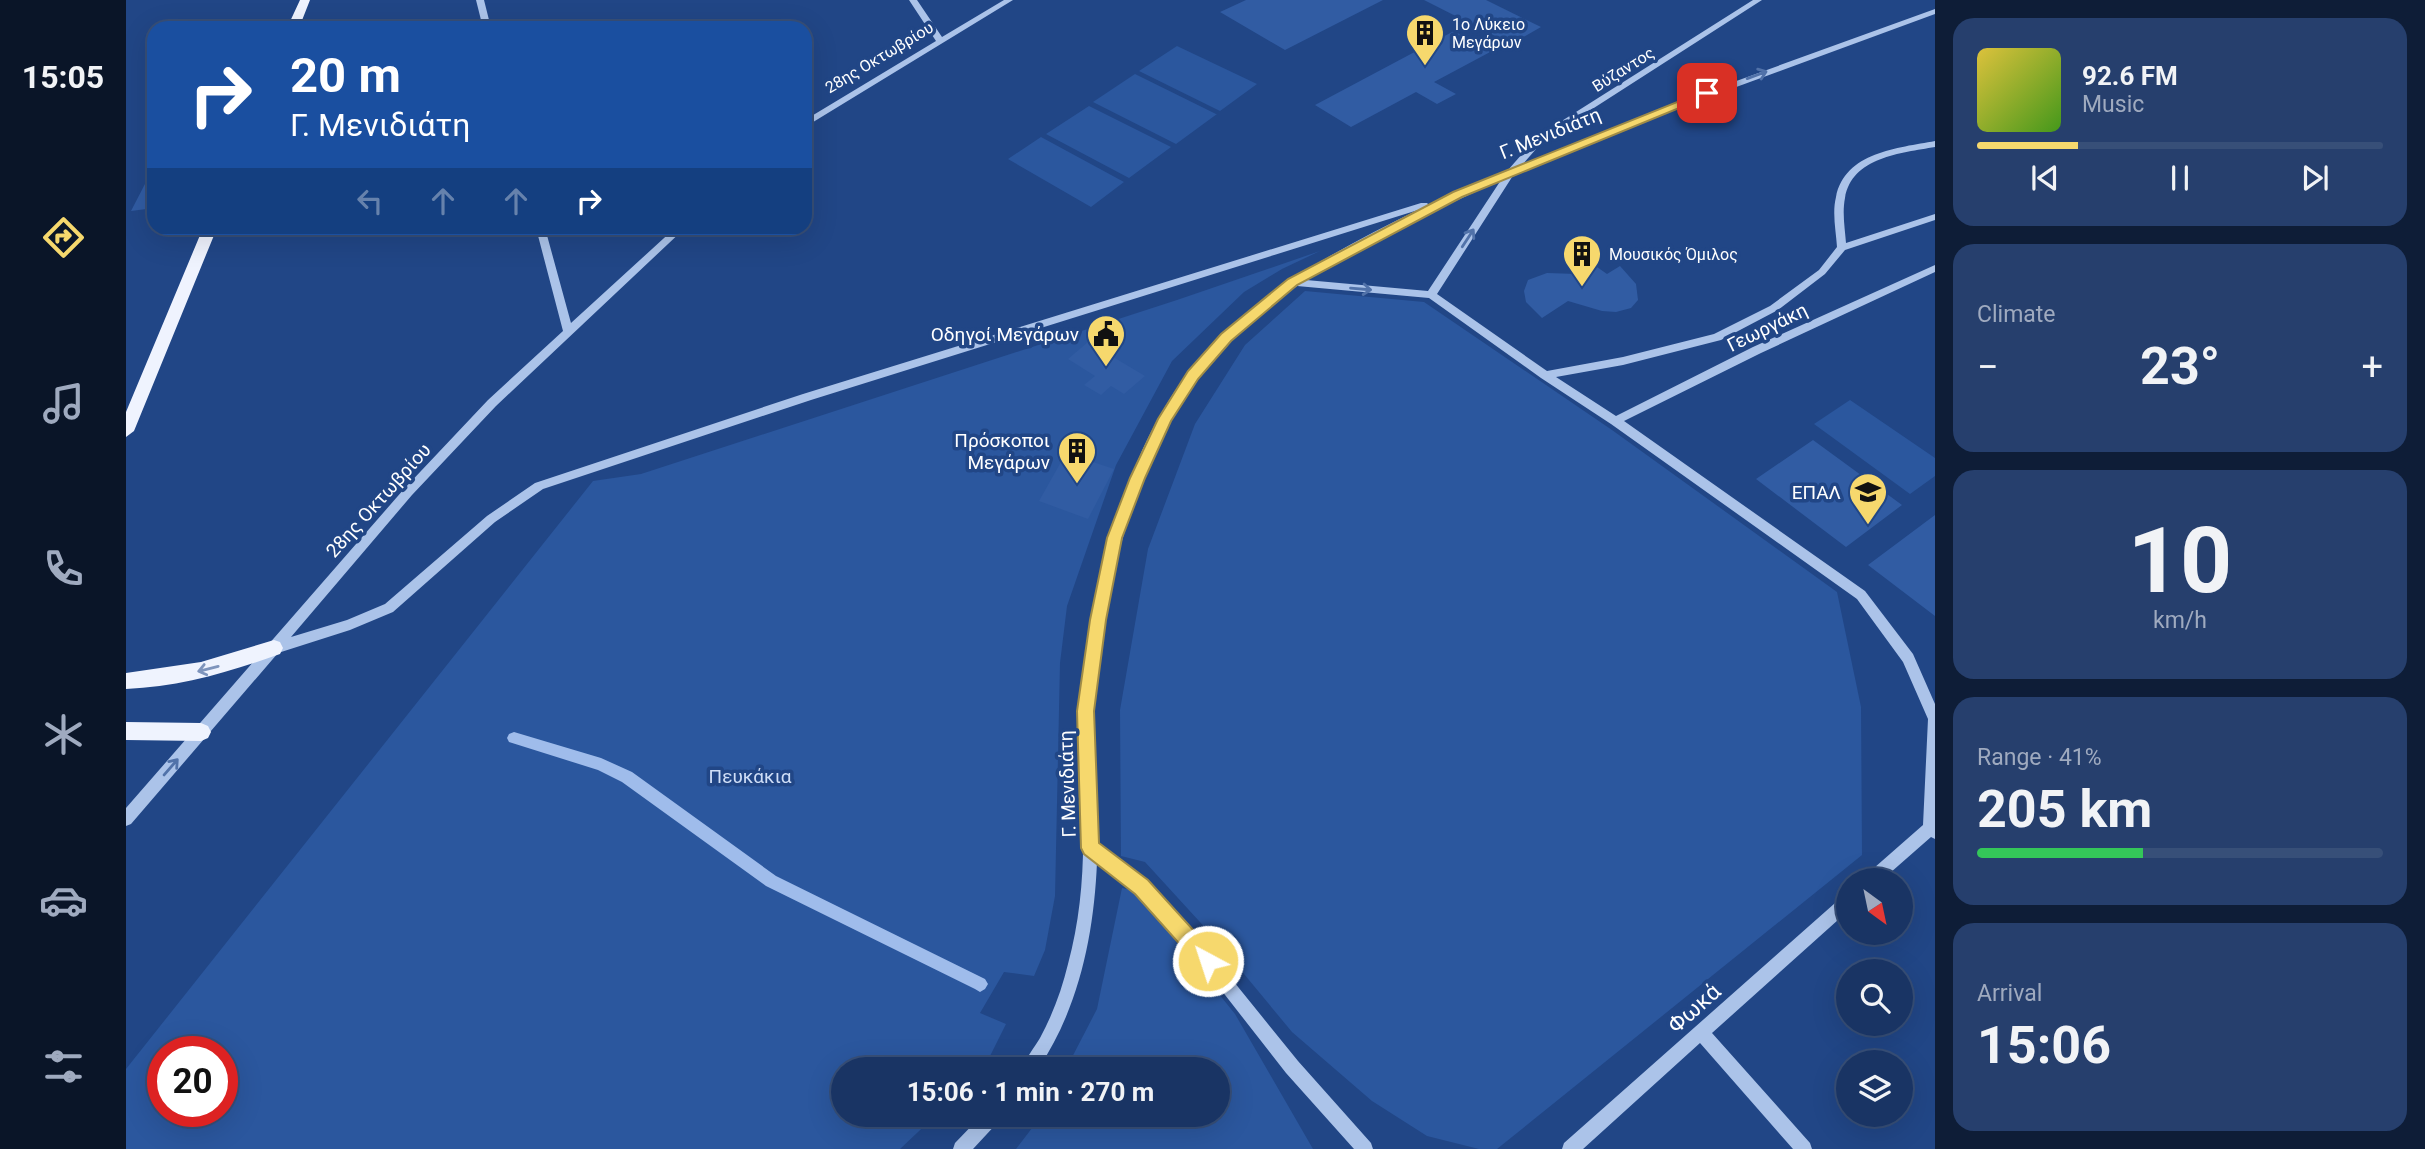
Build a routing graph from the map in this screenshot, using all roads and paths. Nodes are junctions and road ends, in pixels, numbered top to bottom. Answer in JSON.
{"nodes":[{"id":1,"x":305,"y":0,"type":"edge"},
{"id":2,"x":480,"y":0,"type":"edge"},
{"id":3,"x":913,"y":0,"type":"edge"},
{"id":4,"x":1009,"y":0,"type":"edge"},
{"id":5,"x":1758,"y":0,"type":"edge"},
{"id":6,"x":1935,"y":11,"type":"edge"},
{"id":7,"x":296,"y":21,"type":"edge"},
{"id":8,"x":485,"y":21,"type":"edge"},
{"id":9,"x":940,"y":40,"type":"junction"},
{"id":10,"x":812,"y":120,"type":"edge"},
{"id":11,"x":1935,"y":144,"type":"edge"},
{"id":12,"x":1511,"y":172,"type":"junction"},
{"id":13,"x":1457,"y":195,"type":"junction"},
{"id":14,"x":1935,"y":217,"type":"edge"},
{"id":15,"x":207,"y":235,"type":"edge"},
{"id":16,"x":542,"y":235,"type":"edge"},
{"id":17,"x":672,"y":235,"type":"edge"},
{"id":18,"x":1842,"y":248,"type":"junction"},
{"id":19,"x":1935,"y":268,"type":"edge"},
{"id":20,"x":1293,"y":282,"type":"junction"},
{"id":21,"x":1431,"y":295,"type":"junction"},
{"id":22,"x":568,"y":330,"type":"junction"},
{"id":23,"x":1545,"y":375,"type":"junction"},
{"id":24,"x":1615,"y":421,"type":"junction"},
{"id":25,"x":126,"y":431,"type":"edge"},
{"id":26,"x":274,"y":649,"type":"junction"},
{"id":27,"x":126,"y":681,"type":"edge"},
{"id":28,"x":126,"y":732,"type":"edge"},
{"id":29,"x":201,"y":732,"type":"junction"},
{"id":30,"x":126,"y":819,"type":"edge"},
{"id":31,"x":1933,"y":828,"type":"edge"},
{"id":32,"x":1090,"y":848,"type":"junction"},
{"id":33,"x":1885,"y":868,"type":"edge"},
{"id":34,"x":1836,"y":912,"type":"edge"},
{"id":35,"x":1701,"y":1032,"type":"junction"},
{"id":36,"x":1039,"y":1057,"type":"edge"},
{"id":37,"x":982,"y":1127,"type":"edge"},
{"id":38,"x":961,"y":1149,"type":"edge"},
{"id":39,"x":1365,"y":1149,"type":"edge"},
{"id":40,"x":1570,"y":1149,"type":"edge"},
{"id":41,"x":1804,"y":1149,"type":"edge"}],
"edges":[{"from":1,"to":7,"type":"main road"},
{"from":2,"to":8,"type":"street"},
{"from":3,"to":9,"type":"street"},
{"from":4,"to":9,"type":"street","name":"28ης Οκτωβρίου"},
{"from":5,"to":12,"type":"street","name":"Βύζαντος"},
{"from":12,"to":6,"type":"street","name":"Γ. Μενιδιάτη","one_way":true},
{"from":9,"to":10,"type":"street","name":"28ης Οκτωβρίου"},
{"from":11,"to":18,"type":"street"},
{"from":12,"to":13,"type":"street","name":"Γ. Μενιδιάτη"},
{"from":21,"to":12,"type":"street","name":"Βύζαντος","one_way":true},
{"from":13,"to":20,"type":"street","name":"Γ. Μενιδιάτη"},
{"from":13,"to":26,"type":"street"},
{"from":14,"to":18,"type":"street"},
{"from":15,"to":25,"type":"main road"},
{"from":16,"to":22,"type":"street"},
{"from":17,"to":22,"type":"street","name":"28ης Οκτωβρίου"},
{"from":18,"to":23,"type":"street"},
{"from":19,"to":24,"type":"street","name":"Γεωργάκη"},
{"from":20,"to":21,"type":"street","one_way":true},
{"from":20,"to":32,"type":"street","name":"Γ. Μενιδιάτη"},
{"from":21,"to":23,"type":"street"},
{"from":22,"to":26,"type":"street","name":"28ης Οκτωβρίου"},
{"from":23,"to":24,"type":"street"},
{"from":24,"to":31,"type":"street"},
{"from":26,"to":27,"type":"main road","one_way":true},
{"from":26,"to":29,"type":"street","name":"28ης Οκτωβρίου"},
{"from":28,"to":29,"type":"main road"},
{"from":30,"to":29,"type":"street","name":"28ης Οκτωβρίου","one_way":true},
{"from":31,"to":33,"type":"street"},
{"from":32,"to":36,"type":"street","name":"Γ. Μενιδιάτη"},
{"from":32,"to":39,"type":"street"},
{"from":34,"to":35,"type":"street","name":"Φωκά"},
{"from":35,"to":40,"type":"street","name":"Φωκά"},
{"from":35,"to":41,"type":"street"},
{"from":37,"to":38,"type":"street"}]}
